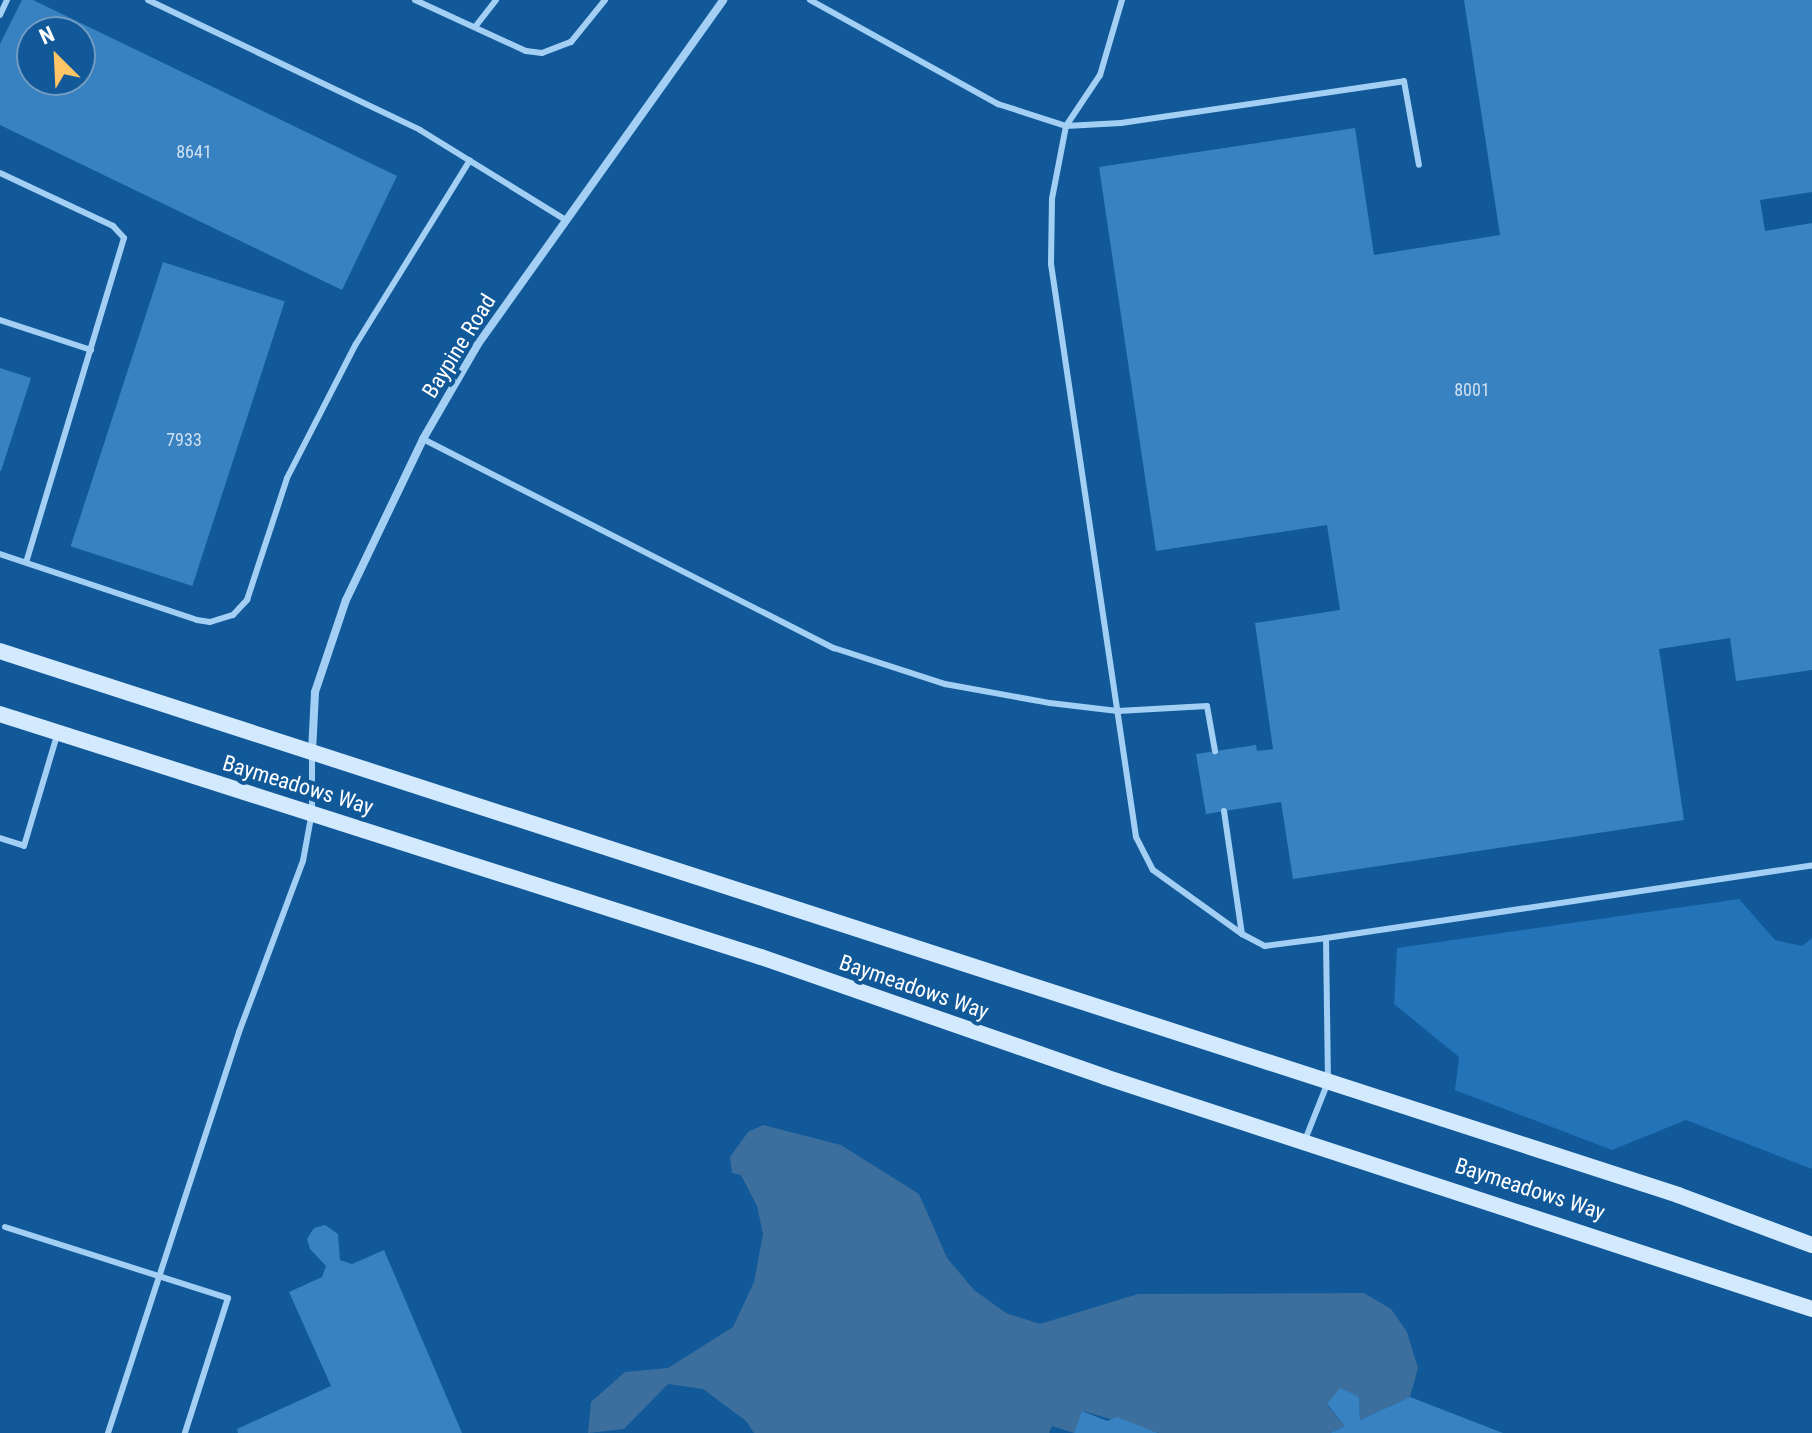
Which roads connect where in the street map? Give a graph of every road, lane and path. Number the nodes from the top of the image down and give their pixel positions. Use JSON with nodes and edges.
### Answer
{"nodes":[{"id":1,"x":7,"y":0,"type":"edge"},
{"id":2,"x":148,"y":0,"type":"edge"},
{"id":3,"x":415,"y":0,"type":"edge"},
{"id":4,"x":496,"y":0,"type":"edge"},
{"id":5,"x":605,"y":0,"type":"edge"},
{"id":6,"x":723,"y":0,"type":"edge"},
{"id":7,"x":810,"y":0,"type":"edge"},
{"id":8,"x":1122,"y":0,"type":"edge"},
{"id":9,"x":0,"y":15,"type":"edge"},
{"id":10,"x":475,"y":27,"type":"junction"},
{"id":11,"x":1066,"y":126,"type":"junction"},
{"id":12,"x":470,"y":160,"type":"junction"},
{"id":13,"x":1419,"y":165,"type":"dead end"},
{"id":14,"x":0,"y":173,"type":"edge"},
{"id":15,"x":566,"y":220,"type":"junction"},
{"id":16,"x":0,"y":320,"type":"edge"},
{"id":17,"x":91,"y":350,"type":"junction"},
{"id":18,"x":423,"y":439,"type":"junction"},
{"id":19,"x":0,"y":554,"type":"edge"},
{"id":20,"x":26,"y":562,"type":"junction"},
{"id":21,"x":0,"y":651,"type":"edge"},
{"id":22,"x":1118,"y":711,"type":"junction"},
{"id":23,"x":0,"y":714,"type":"edge"},
{"id":24,"x":57,"y":734,"type":"junction"},
{"id":25,"x":1215,"y":751,"type":"dead end"},
{"id":26,"x":312,"y":753,"type":"junction"},
{"id":27,"x":1224,"y":811,"type":"dead end"},
{"id":28,"x":312,"y":812,"type":"junction"},
{"id":29,"x":0,"y":838,"type":"edge"},
{"id":30,"x":1812,"y":865,"type":"edge"},
{"id":31,"x":1242,"y":934,"type":"junction"},
{"id":32,"x":1326,"y":938,"type":"junction"},
{"id":33,"x":1328,"y":1082,"type":"junction"},
{"id":34,"x":1305,"y":1140,"type":"junction"},
{"id":35,"x":5,"y":1227,"type":"dead end"},
{"id":36,"x":1812,"y":1245,"type":"edge"},
{"id":37,"x":158,"y":1276,"type":"junction"},
{"id":38,"x":1812,"y":1309,"type":"edge"},
{"id":39,"x":108,"y":1433,"type":"edge"},
{"id":40,"x":185,"y":1433,"type":"edge"}],
"edges":[{"from":1,"to":9,"type":"lane"},
{"from":2,"to":12,"type":"lane"},
{"from":3,"to":10,"type":"lane"},
{"from":4,"to":10,"type":"lane"},
{"from":5,"to":10,"type":"lane"},
{"from":6,"to":15,"type":"street","name":"Baypine Road"},
{"from":7,"to":11,"type":"lane"},
{"from":8,"to":11,"type":"lane"},
{"from":11,"to":13,"type":"lane"},
{"from":11,"to":22,"type":"lane"},
{"from":12,"to":15,"type":"lane"},
{"from":12,"to":20,"type":"lane"},
{"from":14,"to":17,"type":"lane"},
{"from":15,"to":18,"type":"street","name":"Baypine Road"},
{"from":16,"to":17,"type":"lane"},
{"from":17,"to":20,"type":"lane"},
{"from":18,"to":22,"type":"lane"},
{"from":18,"to":26,"type":"street","name":"Baypine Road"},
{"from":19,"to":20,"type":"lane"},
{"from":21,"to":26,"type":"street","name":"Baymeadows Way"},
{"from":22,"to":25,"type":"lane"},
{"from":22,"to":31,"type":"lane"},
{"from":23,"to":24,"type":"street","name":"Baymeadows Way"},
{"from":24,"to":28,"type":"street","name":"Baymeadows Way"},
{"from":24,"to":29,"type":"lane"},
{"from":26,"to":28,"type":"lane"},
{"from":26,"to":33,"type":"street","name":"Baymeadows Way"},
{"from":27,"to":31,"type":"lane"},
{"from":28,"to":34,"type":"street","name":"Baymeadows Way"},
{"from":28,"to":37,"type":"lane"},
{"from":30,"to":32,"type":"lane"},
{"from":31,"to":32,"type":"lane"},
{"from":32,"to":33,"type":"lane"},
{"from":33,"to":34,"type":"lane"},
{"from":33,"to":36,"type":"street","name":"Baymeadows Way"},
{"from":34,"to":38,"type":"street","name":"Baymeadows Way"},
{"from":35,"to":37,"type":"lane"},
{"from":37,"to":39,"type":"lane"},
{"from":37,"to":40,"type":"lane"}]}
